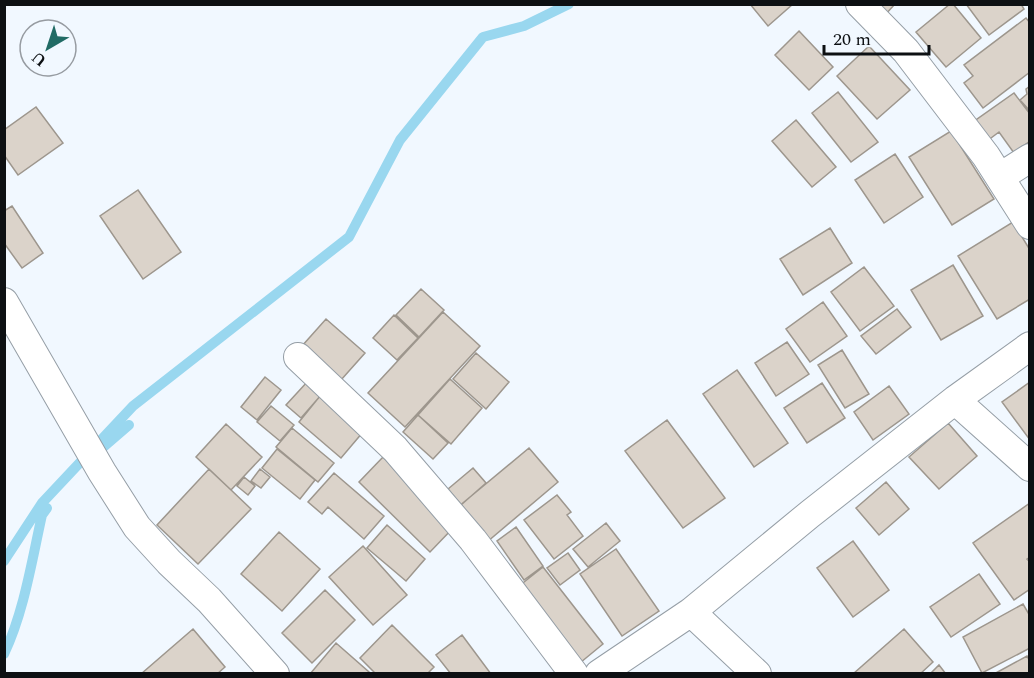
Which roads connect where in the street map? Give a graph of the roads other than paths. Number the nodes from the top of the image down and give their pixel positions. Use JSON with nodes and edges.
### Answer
{"nodes":[{"id":1,"x":860,"y":4,"type":"edge"},
{"id":2,"x":1029,"y":158,"type":"edge"},
{"id":3,"x":1000,"y":177,"type":"junction"},
{"id":4,"x":1029,"y":225,"type":"edge"},
{"id":5,"x":4,"y":302,"type":"edge"},
{"id":6,"x":1029,"y":346,"type":"edge"},
{"id":7,"x":298,"y":357,"type":"dead end"},
{"id":8,"x":955,"y":400,"type":"junction"},
{"id":9,"x":1029,"y":467,"type":"edge"},
{"id":10,"x":691,"y":612,"type":"junction"},
{"id":11,"x":274,"y":674,"type":"edge"},
{"id":12,"x":574,"y":674,"type":"edge"},
{"id":13,"x":599,"y":674,"type":"edge"},
{"id":14,"x":757,"y":674,"type":"edge"}],
"edges":[{"from":1,"to":3,"type":"street"},
{"from":2,"to":3,"type":"street"},
{"from":3,"to":4,"type":"street"},
{"from":5,"to":11,"type":"street"},
{"from":6,"to":8,"type":"street"},
{"from":7,"to":12,"type":"street"},
{"from":8,"to":9,"type":"street"},
{"from":8,"to":10,"type":"street"},
{"from":10,"to":13,"type":"street"},
{"from":10,"to":14,"type":"street"}]}
